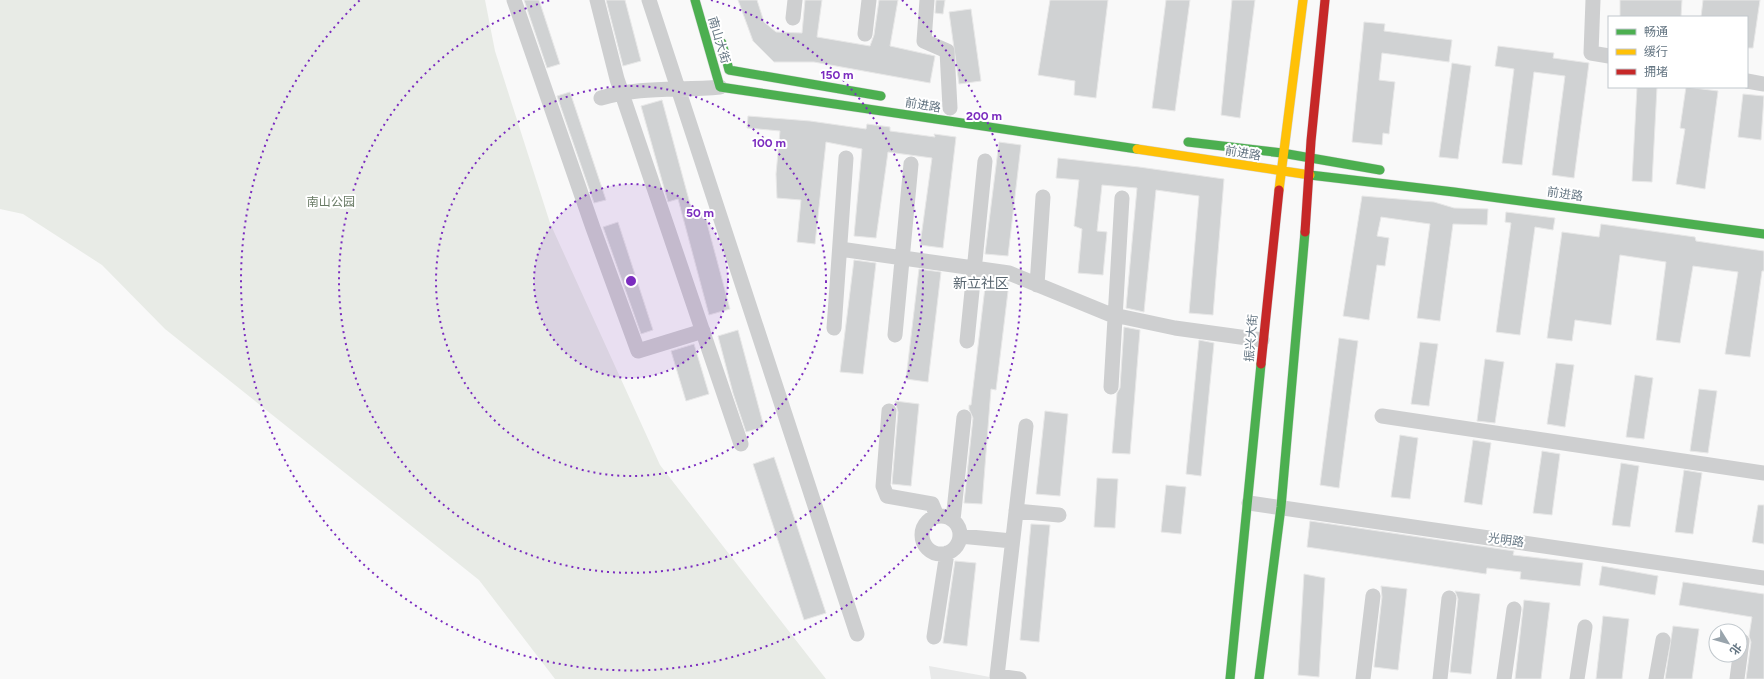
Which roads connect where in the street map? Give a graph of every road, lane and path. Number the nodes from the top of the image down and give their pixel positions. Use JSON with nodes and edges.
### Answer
{"nodes":[{"id":1,"x":514,"y":0,"type":"edge"},
{"id":2,"x":597,"y":0,"type":"edge"},
{"id":3,"x":649,"y":0,"type":"edge"},
{"id":4,"x":695,"y":0,"type":"edge"},
{"id":5,"x":795,"y":0,"type":"edge"},
{"id":6,"x":869,"y":0,"type":"edge"},
{"id":7,"x":927,"y":0,"type":"edge"},
{"id":8,"x":1303,"y":0,"type":"edge"},
{"id":9,"x":1325,"y":0,"type":"edge"},
{"id":10,"x":1593,"y":0,"type":"edge"},
{"id":11,"x":794,"y":18,"type":"dead end"},
{"id":12,"x":865,"y":34,"type":"dead end"},
{"id":13,"x":719,"y":35,"type":"dead end"},
{"id":14,"x":1608,"y":56,"type":"edge"},
{"id":15,"x":1748,"y":81,"type":"edge"},
{"id":16,"x":1764,"y":84,"type":"edge"},
{"id":17,"x":720,"y":87,"type":"junction"},
{"id":18,"x":678,"y":88,"type":"junction"},
{"id":19,"x":621,"y":92,"type":"junction"},
{"id":20,"x":887,"y":97,"type":"dead end"},
{"id":21,"x":601,"y":98,"type":"dead end"},
{"id":22,"x":950,"y":108,"type":"dead end"},
{"id":23,"x":1178,"y":141,"type":"dead end"},
{"id":24,"x":1282,"y":153,"type":"junction"},
{"id":25,"x":846,"y":158,"type":"dead end"},
{"id":26,"x":1310,"y":159,"type":"junction"},
{"id":27,"x":985,"y":161,"type":"dead end"},
{"id":28,"x":911,"y":164,"type":"dead end"},
{"id":29,"x":1282,"y":171,"type":"junction"},
{"id":30,"x":1393,"y":172,"type":"dead end"},
{"id":31,"x":1310,"y":175,"type":"junction"},
{"id":32,"x":1043,"y":197,"type":"dead end"},
{"id":33,"x":1122,"y":198,"type":"dead end"},
{"id":34,"x":1764,"y":234,"type":"edge"},
{"id":35,"x":840,"y":249,"type":"junction"},
{"id":36,"x":902,"y":258,"type":"junction"},
{"id":37,"x":974,"y":268,"type":"junction"},
{"id":38,"x":1037,"y":285,"type":"junction"},
{"id":39,"x":1115,"y":315,"type":"junction"},
{"id":40,"x":834,"y":328,"type":"dead end"},
{"id":41,"x":702,"y":331,"type":"junction"},
{"id":42,"x":895,"y":335,"type":"dead end"},
{"id":43,"x":1262,"y":340,"type":"junction"},
{"id":44,"x":967,"y":341,"type":"dead end"},
{"id":45,"x":1111,"y":388,"type":"dead end"},
{"id":46,"x":889,"y":411,"type":"dead end"},
{"id":47,"x":1382,"y":416,"type":"dead end"},
{"id":48,"x":964,"y":417,"type":"dead end"},
{"id":49,"x":1026,"y":426,"type":"dead end"},
{"id":50,"x":741,"y":444,"type":"dead end"},
{"id":51,"x":1764,"y":472,"type":"edge"},
{"id":52,"x":1249,"y":502,"type":"junction"},
{"id":53,"x":1281,"y":507,"type":"junction"},
{"id":54,"x":1016,"y":511,"type":"junction"},
{"id":55,"x":1059,"y":514,"type":"dead end"},
{"id":56,"x":937,"y":516,"type":"junction"},
{"id":57,"x":953,"y":520,"type":"junction"},
{"id":58,"x":960,"y":536,"type":"junction"},
{"id":59,"x":1012,"y":541,"type":"junction"},
{"id":60,"x":947,"y":554,"type":"junction"},
{"id":61,"x":1764,"y":578,"type":"edge"},
{"id":62,"x":1373,"y":596,"type":"dead end"},
{"id":63,"x":1449,"y":598,"type":"dead end"},
{"id":64,"x":1514,"y":609,"type":"dead end"},
{"id":65,"x":1585,"y":627,"type":"dead end"},
{"id":66,"x":857,"y":634,"type":"dead end"},
{"id":67,"x":934,"y":637,"type":"dead end"},
{"id":68,"x":1663,"y":640,"type":"dead end"},
{"id":69,"x":1739,"y":663,"type":"edge"},
{"id":70,"x":1019,"y":679,"type":"edge"},
{"id":71,"x":1230,"y":679,"type":"edge"},
{"id":72,"x":1259,"y":679,"type":"edge"},
{"id":73,"x":1363,"y":679,"type":"edge"},
{"id":74,"x":1440,"y":679,"type":"edge"},
{"id":75,"x":1504,"y":679,"type":"edge"},
{"id":76,"x":1577,"y":679,"type":"edge"},
{"id":77,"x":1656,"y":679,"type":"edge"},
{"id":78,"x":1737,"y":679,"type":"edge"}],
"edges":[{"from":1,"to":41,"type":"street"},
{"from":2,"to":19,"type":"street"},
{"from":3,"to":18,"type":"street"},
{"from":4,"to":17,"type":"street","name":"南山大街"},
{"from":5,"to":11,"type":"street"},
{"from":6,"to":12,"type":"street"},
{"from":7,"to":22,"type":"street"},
{"from":8,"to":24,"type":"street","name":"振兴大街"},
{"from":9,"to":26,"type":"street"},
{"from":10,"to":14,"type":"street"},
{"from":13,"to":20,"type":"street","name":"南山大街"},
{"from":15,"to":16,"type":"street"},
{"from":17,"to":18,"type":"street"},
{"from":17,"to":29,"type":"street","name":"前进路"},
{"from":18,"to":19,"type":"street"},
{"from":18,"to":66,"type":"street"},
{"from":19,"to":21,"type":"street"},
{"from":19,"to":41,"type":"street"},
{"from":23,"to":24,"type":"street","name":"前进路"},
{"from":24,"to":26,"type":"street","name":"前进路"},
{"from":24,"to":29,"type":"street","name":"振兴大街"},
{"from":25,"to":35,"type":"street"},
{"from":26,"to":30,"type":"street","name":"前进路"},
{"from":26,"to":31,"type":"street"},
{"from":27,"to":37,"type":"street"},
{"from":28,"to":36,"type":"street"},
{"from":29,"to":31,"type":"street","name":"前进路"},
{"from":29,"to":43,"type":"street","name":"振兴大街"},
{"from":31,"to":34,"type":"street","name":"前进路"},
{"from":31,"to":53,"type":"street"},
{"from":32,"to":38,"type":"street"},
{"from":33,"to":39,"type":"street"},
{"from":35,"to":36,"type":"street"},
{"from":35,"to":40,"type":"street"},
{"from":36,"to":37,"type":"street"},
{"from":36,"to":42,"type":"street"},
{"from":37,"to":38,"type":"street"},
{"from":37,"to":44,"type":"street"},
{"from":38,"to":39,"type":"street"},
{"from":39,"to":43,"type":"street"},
{"from":39,"to":45,"type":"street"},
{"from":41,"to":50,"type":"street"},
{"from":43,"to":52,"type":"street","name":"振兴大街"},
{"from":46,"to":56,"type":"street"},
{"from":47,"to":51,"type":"street"},
{"from":48,"to":57,"type":"street"},
{"from":49,"to":54,"type":"street"},
{"from":52,"to":53,"type":"street","name":"光明路"},
{"from":52,"to":71,"type":"street","name":"振兴大街"},
{"from":53,"to":61,"type":"street","name":"光明路"},
{"from":53,"to":72,"type":"street"},
{"from":54,"to":55,"type":"street"},
{"from":54,"to":59,"type":"street"},
{"from":56,"to":57,"type":"street"},
{"from":56,"to":60,"type":"street"},
{"from":57,"to":58,"type":"street"},
{"from":58,"to":59,"type":"street"},
{"from":58,"to":60,"type":"street"},
{"from":59,"to":70,"type":"street"},
{"from":60,"to":67,"type":"street"},
{"from":62,"to":73,"type":"street"},
{"from":63,"to":74,"type":"street"},
{"from":64,"to":75,"type":"street"},
{"from":65,"to":76,"type":"street"},
{"from":68,"to":77,"type":"street"},
{"from":69,"to":78,"type":"street"}]}
